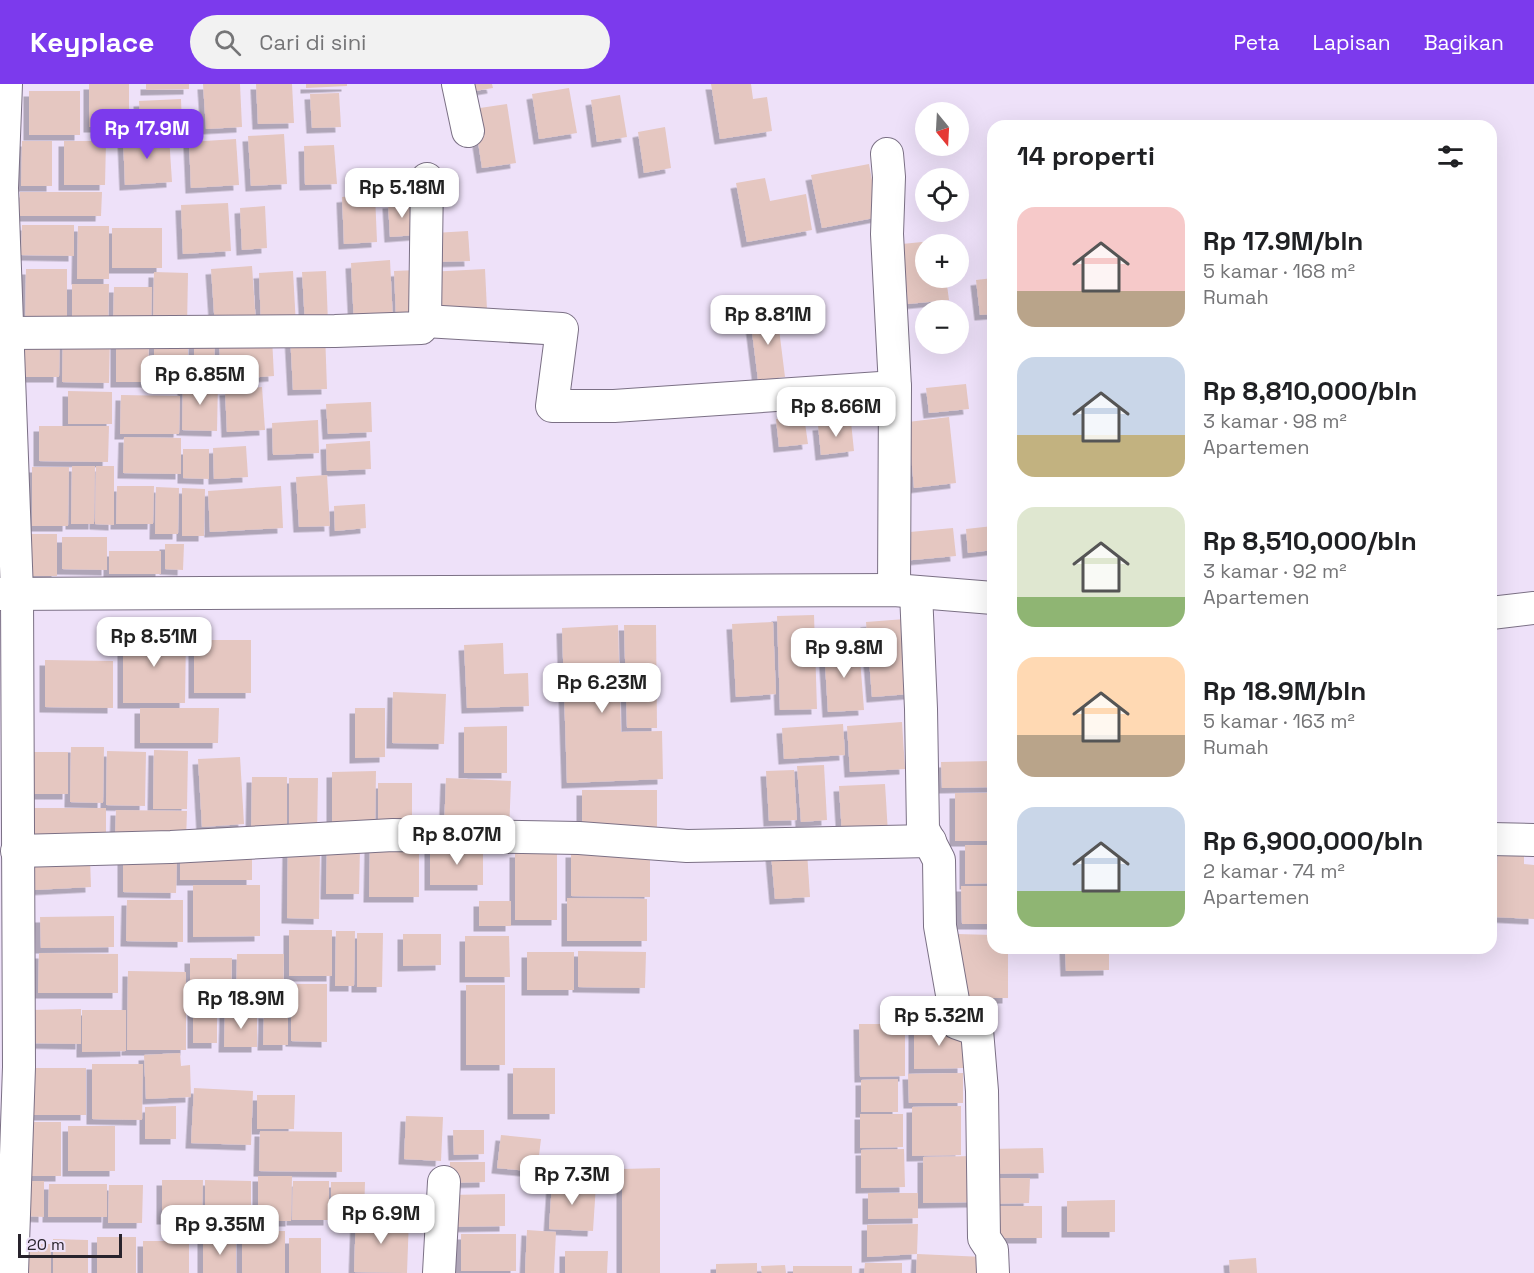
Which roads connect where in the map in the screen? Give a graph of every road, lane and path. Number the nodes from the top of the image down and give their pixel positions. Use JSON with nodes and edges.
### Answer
{"nodes":[{"id":1,"x":6,"y":84,"type":"edge"},
{"id":2,"x":458,"y":84,"type":"edge"},
{"id":3,"x":468,"y":131,"type":"dead end"},
{"id":4,"x":887,"y":154,"type":"dead end"},
{"id":5,"x":427,"y":179,"type":"dead end"},
{"id":6,"x":1,"y":188,"type":"edge"},
{"id":7,"x":425,"y":321,"type":"junction"},
{"id":8,"x":7,"y":333,"type":"junction"},
{"id":9,"x":895,"y":387,"type":"junction"},
{"id":10,"x":905,"y":591,"type":"junction"},
{"id":11,"x":9,"y":594,"type":"edge"},
{"id":12,"x":987,"y":598,"type":"edge"},
{"id":13,"x":1534,"y":608,"type":"edge"},
{"id":14,"x":1497,"y":612,"type":"edge"},
{"id":15,"x":9,"y":748,"type":"edge"},
{"id":16,"x":1497,"y":839,"type":"edge"},
{"id":17,"x":1534,"y":840,"type":"edge"},
{"id":18,"x":930,"y":841,"type":"junction"},
{"id":19,"x":17,"y":851,"type":"junction"},
{"id":20,"x":9,"y":1067,"type":"edge"},
{"id":21,"x":444,"y":1182,"type":"dead end"},
{"id":22,"x":8,"y":1220,"type":"edge"},
{"id":23,"x":12,"y":1273,"type":"edge"},
{"id":24,"x":439,"y":1273,"type":"edge"},
{"id":25,"x":993,"y":1273,"type":"edge"}],
"edges":[{"from":1,"to":6,"type":"street"},
{"from":2,"to":3,"type":"street"},
{"from":4,"to":9,"type":"street"},
{"from":5,"to":7,"type":"street"},
{"from":6,"to":8,"type":"street"},
{"from":7,"to":8,"type":"street"},
{"from":7,"to":9,"type":"street"},
{"from":8,"to":11,"type":"street"},
{"from":9,"to":10,"type":"street"},
{"from":10,"to":11,"type":"street"},
{"from":10,"to":12,"type":"street"},
{"from":10,"to":18,"type":"street"},
{"from":11,"to":15,"type":"street"},
{"from":13,"to":14,"type":"street"},
{"from":15,"to":19,"type":"street"},
{"from":16,"to":17,"type":"street"},
{"from":18,"to":19,"type":"street"},
{"from":18,"to":25,"type":"street"},
{"from":19,"to":20,"type":"street"},
{"from":20,"to":22,"type":"street"},
{"from":21,"to":24,"type":"street"},
{"from":22,"to":23,"type":"street"}]}
